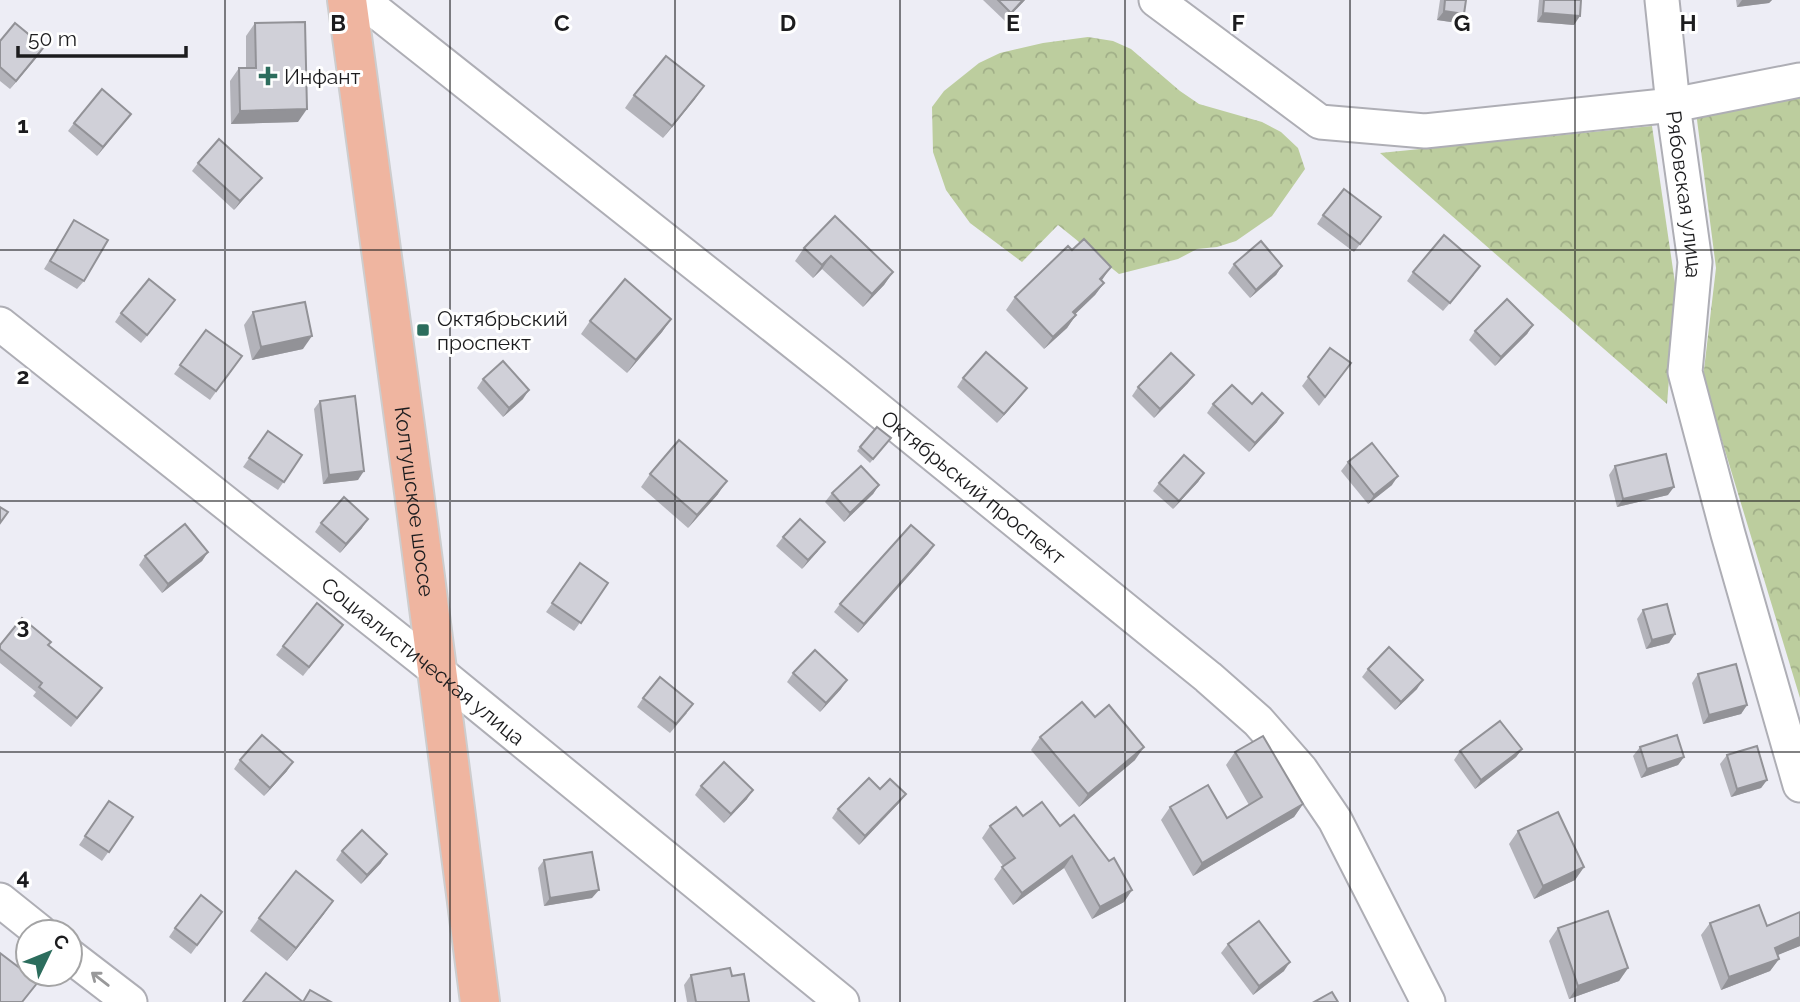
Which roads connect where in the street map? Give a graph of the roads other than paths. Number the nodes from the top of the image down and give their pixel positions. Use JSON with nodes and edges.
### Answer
{"nodes":[{"id":1,"x":347,"y":0,"type":"edge"},
{"id":2,"x":362,"y":0,"type":"edge"},
{"id":3,"x":1156,"y":0,"type":"edge"},
{"id":4,"x":1662,"y":0,"type":"edge"},
{"id":5,"x":1800,"y":80,"type":"edge"},
{"id":6,"x":1673,"y":105,"type":"junction"},
{"id":7,"x":0,"y":324,"type":"edge"},
{"id":8,"x":436,"y":670,"type":"junction"},
{"id":9,"x":1800,"y":785,"type":"edge"},
{"id":10,"x":0,"y":900,"type":"edge"},
{"id":11,"x":22,"y":918,"type":"edge"},
{"id":12,"x":84,"y":967,"type":"edge"},
{"id":13,"x":130,"y":1002,"type":"edge"},
{"id":14,"x":480,"y":1002,"type":"edge"},
{"id":15,"x":842,"y":1002,"type":"edge"},
{"id":16,"x":1428,"y":1002,"type":"edge"}],
"edges":[{"from":1,"to":8,"type":"main road","name":"Колтушское шоссе"},
{"from":2,"to":16,"type":"street","name":"Октябрьский проспект"},
{"from":3,"to":6,"type":"street","name":"Рябовская улица"},
{"from":4,"to":6,"type":"street"},
{"from":5,"to":6,"type":"street"},
{"from":6,"to":9,"type":"street","name":"Рябовская улица"},
{"from":7,"to":8,"type":"street","name":"Социалистическая улица"},
{"from":8,"to":14,"type":"main road","name":"Колтушское шоссе"},
{"from":8,"to":15,"type":"street","name":"Социалистическая улица"},
{"from":10,"to":11,"type":"street"},
{"from":13,"to":12,"type":"street","one_way":true}]}
